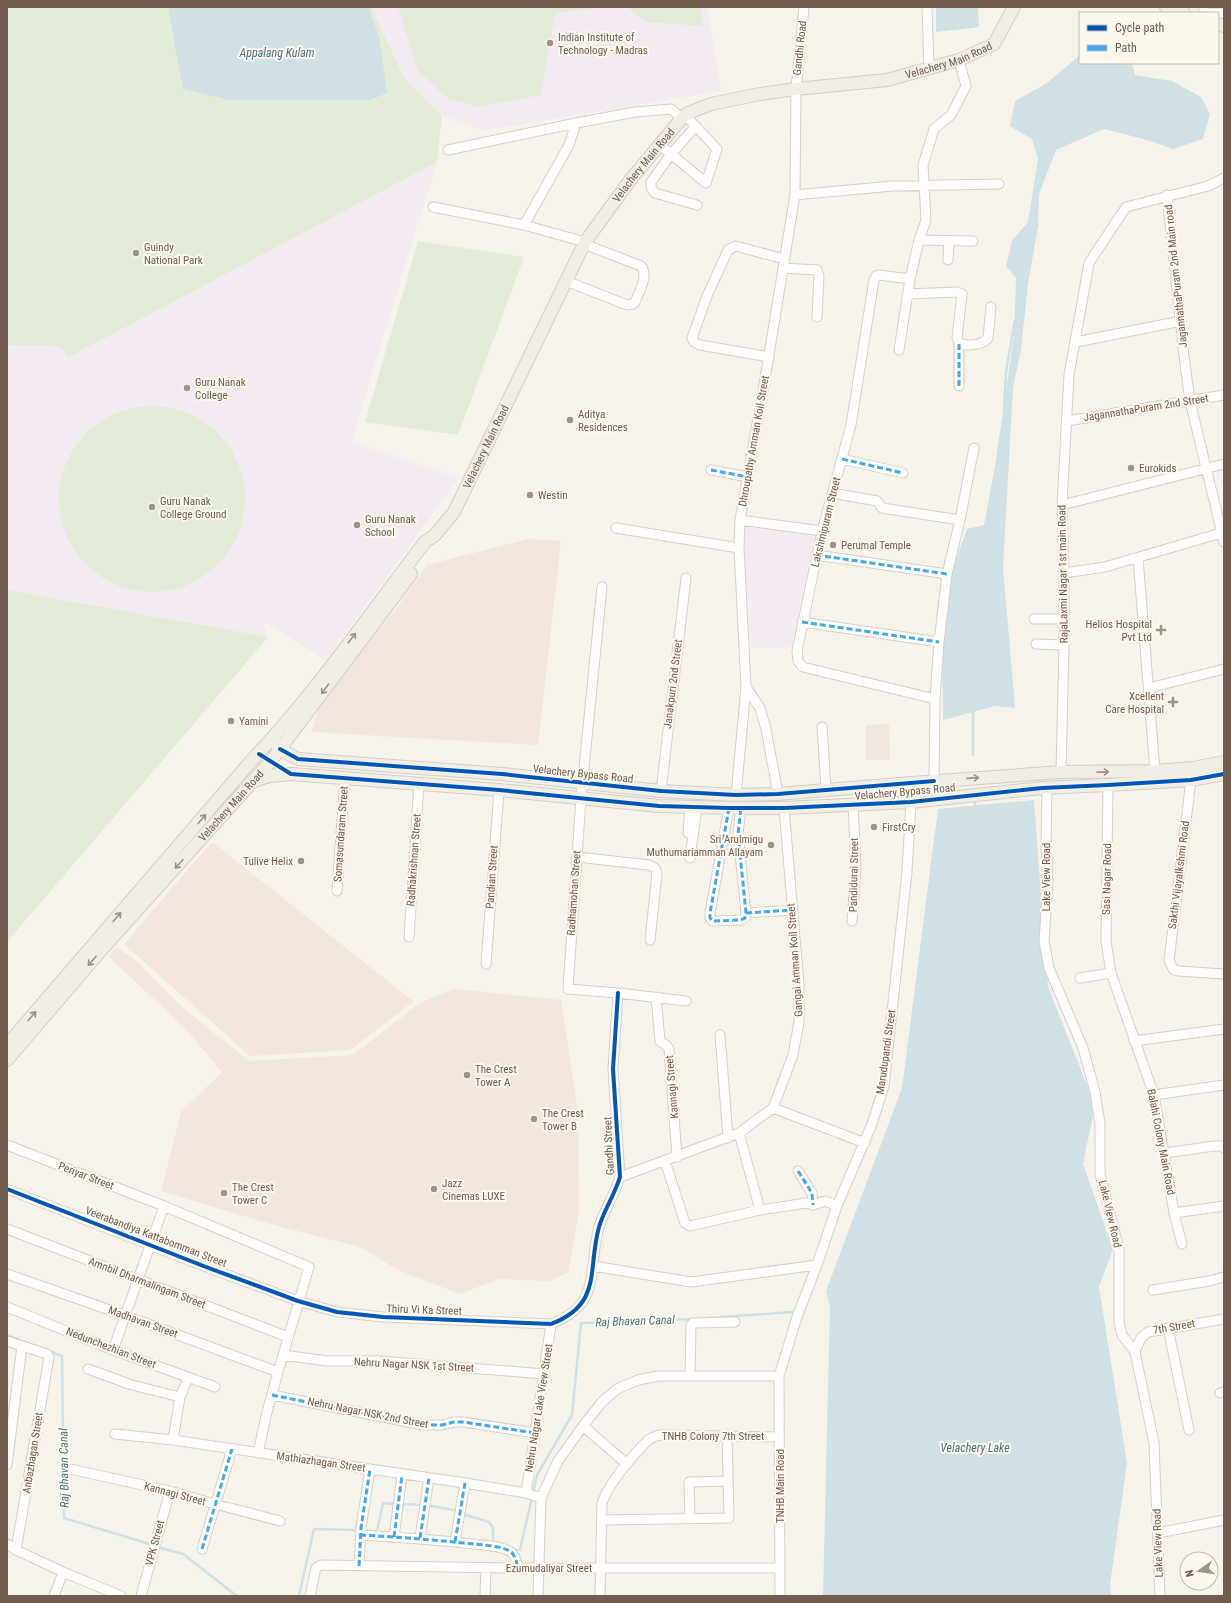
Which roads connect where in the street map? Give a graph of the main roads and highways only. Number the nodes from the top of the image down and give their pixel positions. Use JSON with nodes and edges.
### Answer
{"nodes":[{"id":1,"x":1014,"y":7,"type":"edge"},
{"id":2,"x":1166,"y":7,"type":"edge"},
{"id":3,"x":1181,"y":12,"type":"edge"},
{"id":4,"x":434,"y":536,"type":"junction"},
{"id":5,"x":272,"y":740,"type":"junction"},
{"id":6,"x":280,"y":749,"type":"junction"},
{"id":7,"x":259,"y":754,"type":"junction"},
{"id":8,"x":271,"y":761,"type":"junction"},
{"id":9,"x":1224,"y":762,"type":"edge"},
{"id":10,"x":291,"y":774,"type":"junction"},
{"id":11,"x":1224,"y":774,"type":"edge"},
{"id":12,"x":251,"y":782,"type":"junction"},
{"id":13,"x":7,"y":1045,"type":"edge"},
{"id":14,"x":7,"y":1060,"type":"edge"}],
"edges":[{"from":1,"to":4,"type":"main road","name":"Velachery Main Road"},
{"from":2,"to":3,"type":"main road"},
{"from":5,"to":4,"type":"main road","name":"Velachery Main Road","one_way":true},
{"from":4,"to":6,"type":"main road","name":"Velachery Main Road","one_way":true},
{"from":5,"to":6,"type":"main road","name":"Velachery Bypass Road"},
{"from":5,"to":7,"type":"main road","name":"Velachery Main Road"},
{"from":6,"to":8,"type":"main road","name":"Velachery Main Road"},
{"from":6,"to":9,"type":"main road","name":"Velachery Bypass Road","one_way":true},
{"from":7,"to":8,"type":"main road","name":"Velachery Bypass Road"},
{"from":13,"to":7,"type":"main road","name":"Velachery Main Road","one_way":true},
{"from":8,"to":10,"type":"main road","name":"Velachery Bypass Road"},
{"from":8,"to":12,"type":"main road","name":"Velachery Main Road"},
{"from":10,"to":11,"type":"main road","name":"Velachery Bypass Road"},
{"from":10,"to":12,"type":"main road"},
{"from":12,"to":14,"type":"main road","name":"Velachery Main Road","one_way":true}]}
